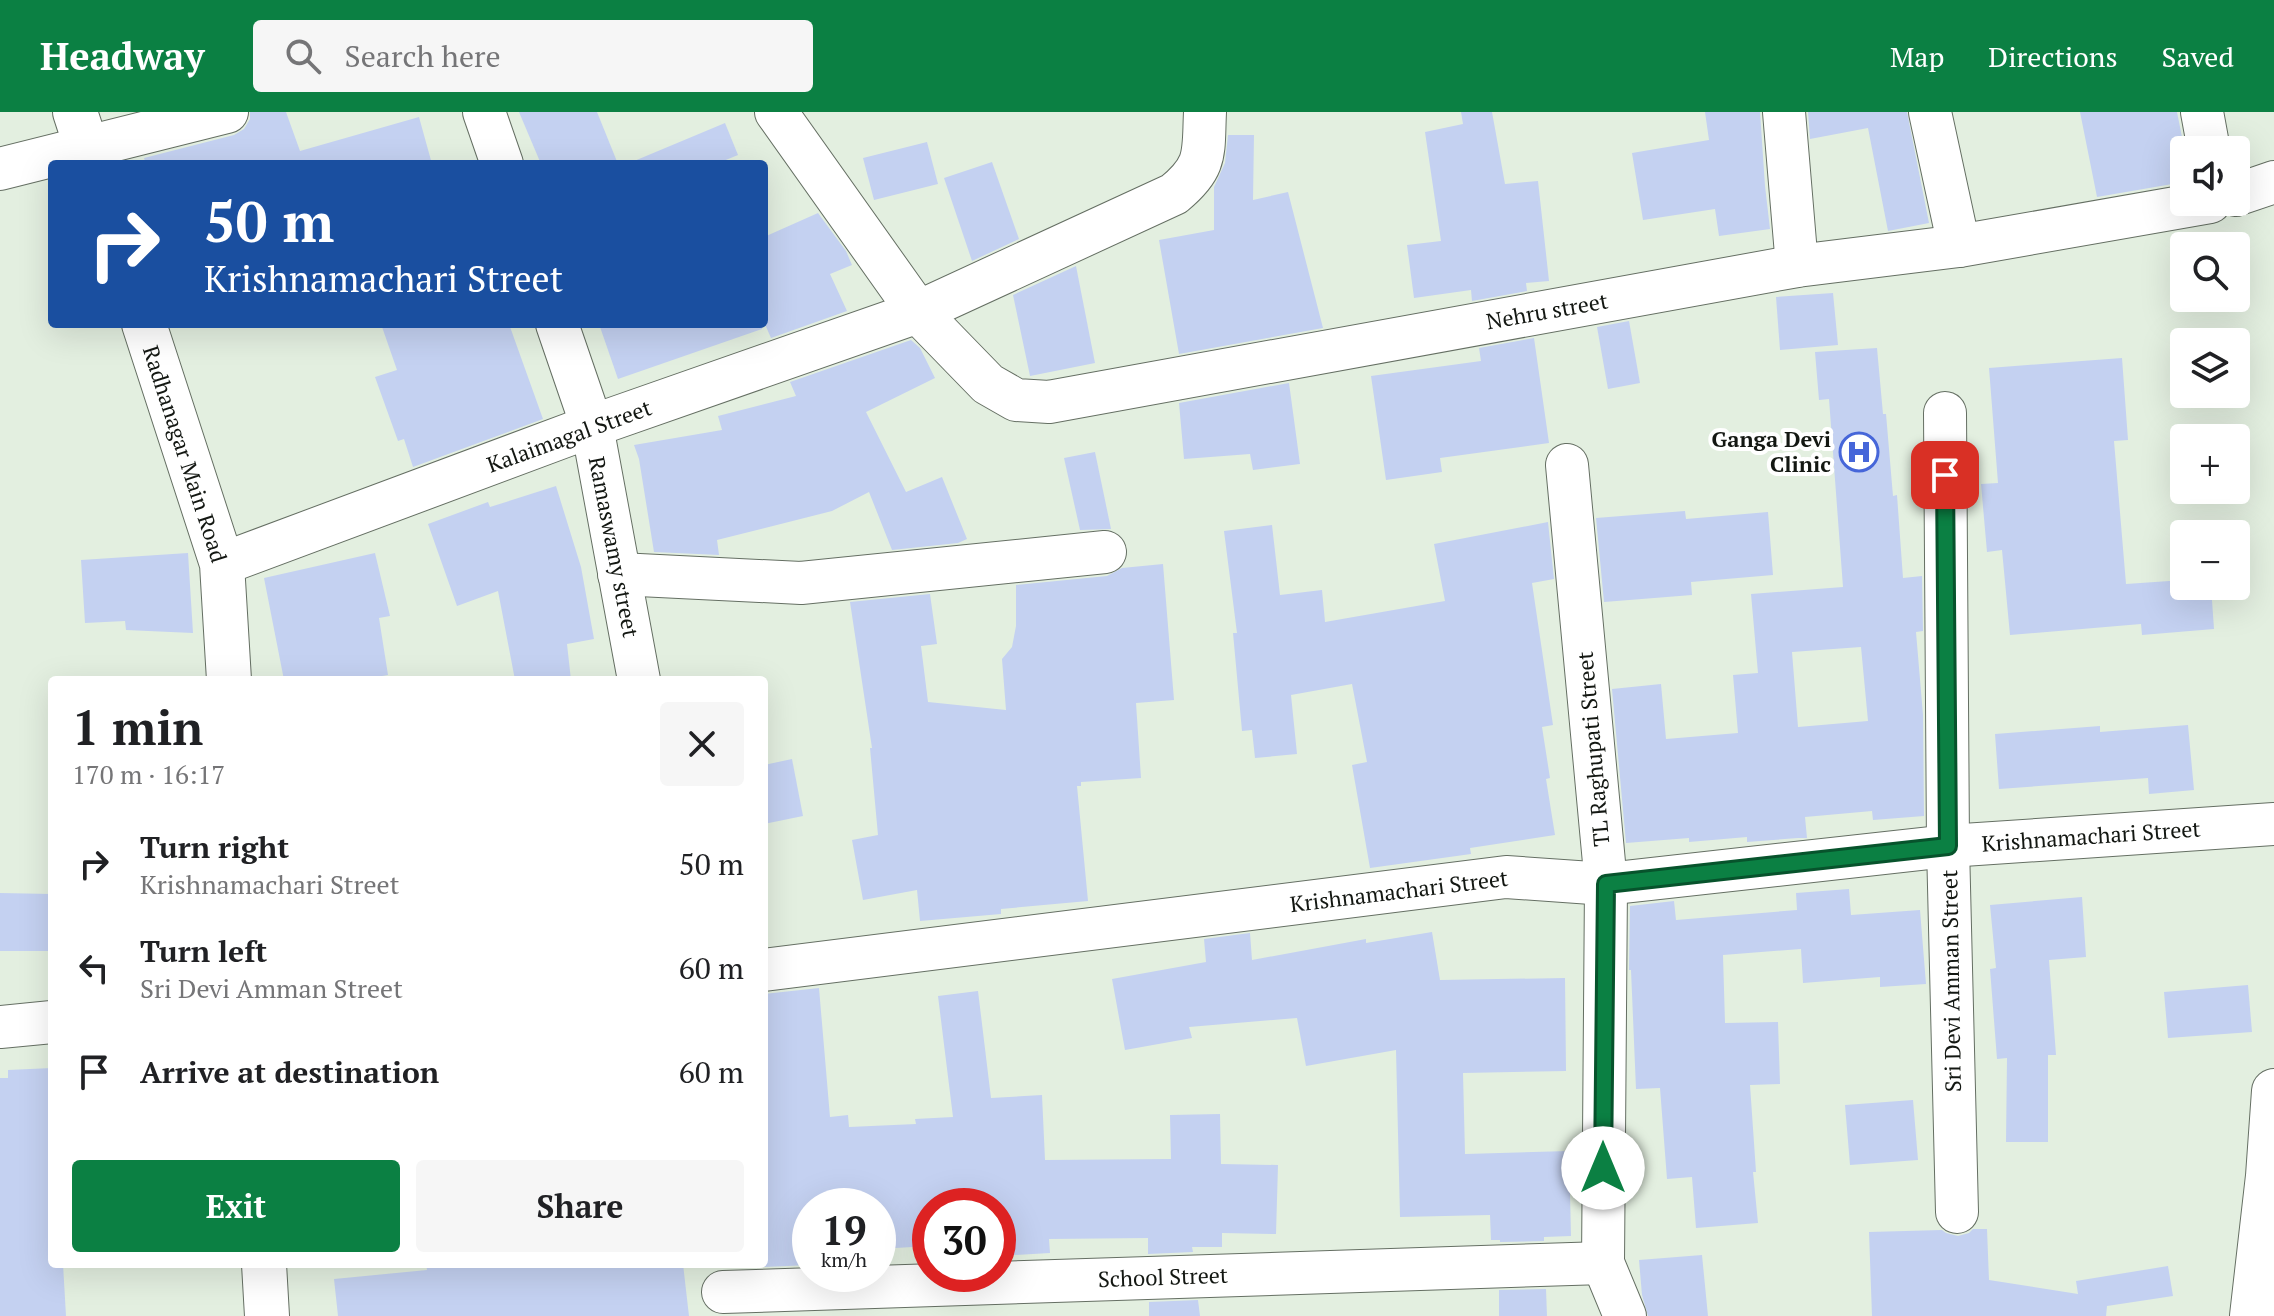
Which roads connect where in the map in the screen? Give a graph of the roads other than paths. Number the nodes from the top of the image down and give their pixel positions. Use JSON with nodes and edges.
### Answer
{"nodes":[{"id":1,"x":227,"y":112,"type":"edge"},
{"id":2,"x":484,"y":112,"type":"edge"},
{"id":3,"x":776,"y":112,"type":"edge"},
{"id":4,"x":1205,"y":112,"type":"edge"},
{"id":5,"x":1784,"y":112,"type":"edge"},
{"id":6,"x":1930,"y":112,"type":"edge"},
{"id":7,"x":2202,"y":112,"type":"edge"},
{"id":8,"x":2206,"y":136,"type":"edge"},
{"id":9,"x":85,"y":141,"type":"edge"},
{"id":10,"x":501,"y":160,"type":"edge"},
{"id":11,"x":0,"y":169,"type":"edge"},
{"id":12,"x":2274,"y":182,"type":"edge"},
{"id":13,"x":2250,"y":190,"type":"edge"},
{"id":14,"x":2170,"y":209,"type":"edge"},
{"id":15,"x":1959,"y":246,"type":"junction"},
{"id":16,"x":1797,"y":266,"type":"junction"},
{"id":17,"x":918,"y":312,"type":"junction"},
{"id":18,"x":145,"y":328,"type":"edge"},
{"id":19,"x":558,"y":328,"type":"edge"},
{"id":20,"x":1945,"y":413,"type":"dead end"},
{"id":21,"x":592,"y":426,"type":"junction"},
{"id":22,"x":1567,"y":465,"type":"dead end"},
{"id":23,"x":1105,"y":552,"type":"dead end"},
{"id":24,"x":222,"y":564,"type":"junction"},
{"id":25,"x":619,"y":574,"type":"junction"},
{"id":26,"x":229,"y":676,"type":"edge"},
{"id":27,"x":638,"y":676,"type":"edge"},
{"id":28,"x":2274,"y":824,"type":"edge"},
{"id":29,"x":1948,"y":846,"type":"junction"},
{"id":30,"x":1606,"y":884,"type":"junction"},
{"id":31,"x":768,"y":969,"type":"edge"},
{"id":32,"x":48,"y":1022,"type":"edge"},
{"id":33,"x":0,"y":1027,"type":"edge"},
{"id":34,"x":2274,"y":1091,"type":"edge"},
{"id":35,"x":1957,"y":1212,"type":"dead end"},
{"id":36,"x":1603,"y":1263,"type":"junction"},
{"id":37,"x":264,"y":1268,"type":"edge"},
{"id":38,"x":723,"y":1291,"type":"edge"},
{"id":39,"x":267,"y":1316,"type":"edge"},
{"id":40,"x":1625,"y":1316,"type":"edge"},
{"id":41,"x":2252,"y":1316,"type":"edge"}],
"edges":[{"from":1,"to":9,"type":"street"},
{"from":2,"to":10,"type":"street"},
{"from":3,"to":17,"type":"street","name":"Nehru street"},
{"from":4,"to":17,"type":"street","name":"Kalaimagal Street"},
{"from":5,"to":16,"type":"street"},
{"from":6,"to":15,"type":"street"},
{"from":7,"to":8,"type":"street"},
{"from":9,"to":11,"type":"street"},
{"from":12,"to":13,"type":"street"},
{"from":14,"to":15,"type":"street","name":"Nehru street"},
{"from":15,"to":16,"type":"street","name":"Nehru street"},
{"from":16,"to":17,"type":"street","name":"Nehru street"},
{"from":17,"to":21,"type":"street","name":"Kalaimagal Street"},
{"from":18,"to":24,"type":"street","name":"Radhanagar Main Road"},
{"from":19,"to":21,"type":"street","name":"Ramaswamy street"},
{"from":20,"to":29,"type":"street","name":"Sri Devi Amman Street"},
{"from":21,"to":24,"type":"street","name":"Kalaimagal Street"},
{"from":21,"to":25,"type":"street","name":"Ramaswamy street"},
{"from":22,"to":30,"type":"street","name":"TL Raghupati Street"},
{"from":23,"to":25,"type":"street"},
{"from":24,"to":26,"type":"street","name":"Radhanagar Main Road"},
{"from":25,"to":27,"type":"street","name":"Ramaswamy street"},
{"from":28,"to":29,"type":"street","name":"Krishnamachari Street"},
{"from":29,"to":30,"type":"street","name":"Krishnamachari Street"},
{"from":29,"to":35,"type":"street","name":"Sri Devi Amman Street"},
{"from":30,"to":31,"type":"street","name":"Krishnamachari Street"},
{"from":30,"to":36,"type":"street","name":"TL Raghupati Street"},
{"from":32,"to":33,"type":"street"},
{"from":34,"to":41,"type":"street"},
{"from":36,"to":38,"type":"street","name":"School Street"},
{"from":36,"to":40,"type":"street","name":"TL Raghupati Street"},
{"from":37,"to":39,"type":"street"}]}
